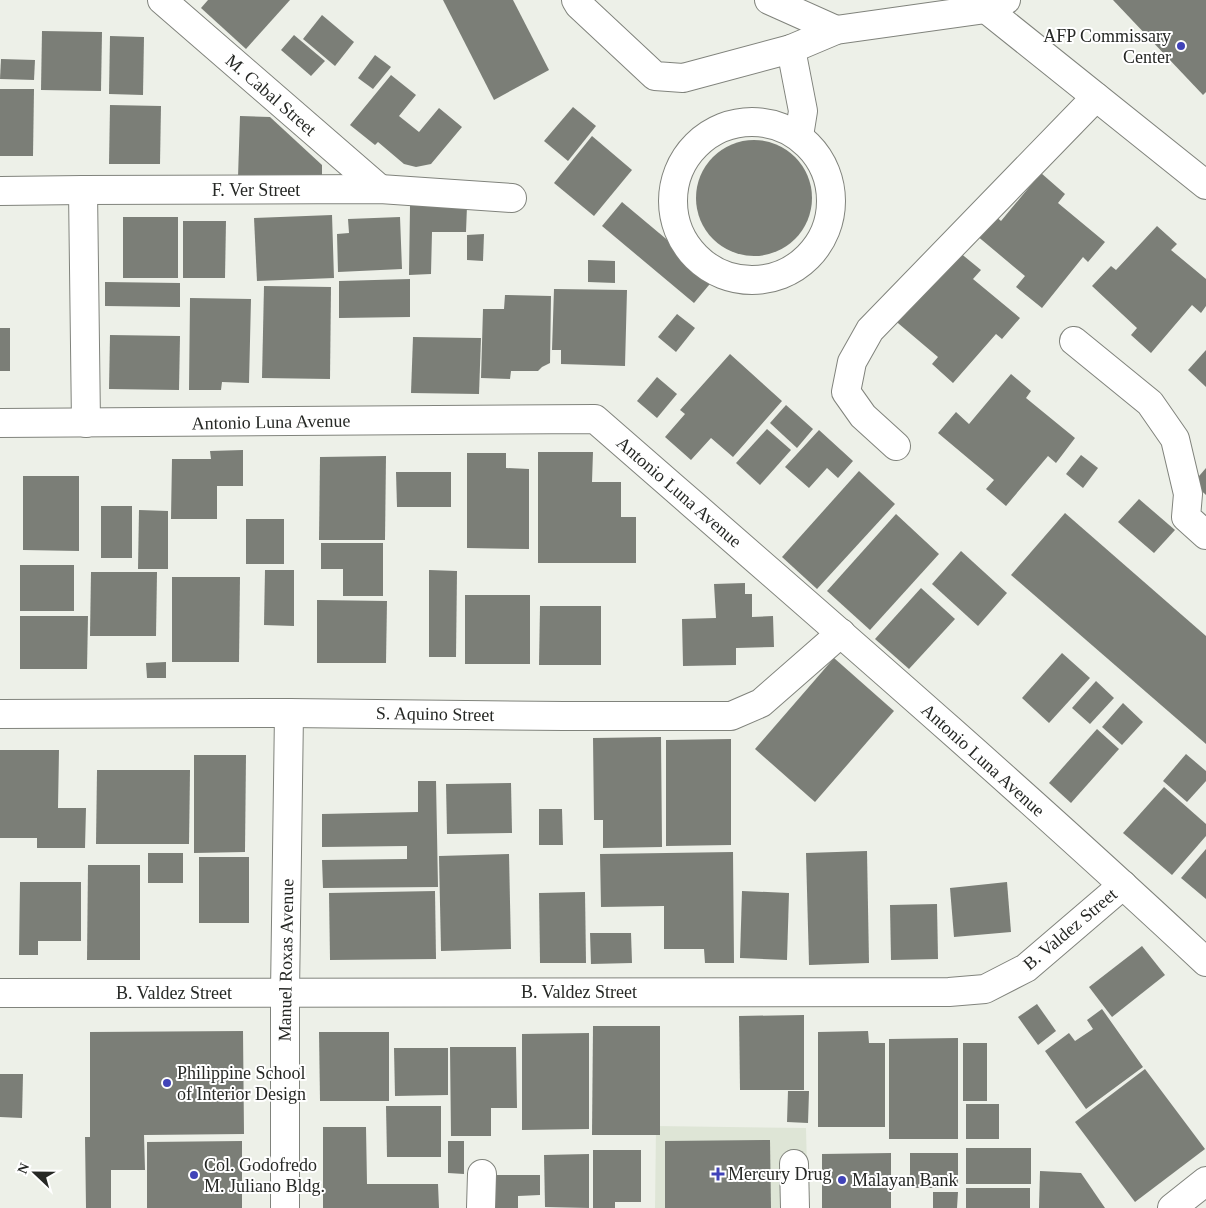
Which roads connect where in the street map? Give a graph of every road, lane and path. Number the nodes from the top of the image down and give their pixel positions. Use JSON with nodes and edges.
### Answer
{"nodes":[{"id":1,"x":162,"y":0,"type":"edge"},
{"id":2,"x":576,"y":0,"type":"edge"},
{"id":3,"x":769,"y":0,"type":"edge"},
{"id":4,"x":989,"y":2,"type":"edge"},
{"id":5,"x":836,"y":30,"type":"junction"},
{"id":6,"x":791,"y":49,"type":"junction"},
{"id":7,"x":1096,"y":97,"type":"junction"},
{"id":8,"x":798,"y":136,"type":"junction"},
{"id":9,"x":1206,"y":184,"type":"edge"},
{"id":10,"x":83,"y":190,"type":"junction"},
{"id":11,"x":380,"y":190,"type":"junction"},
{"id":12,"x":0,"y":191,"type":"edge"},
{"id":13,"x":512,"y":198,"type":"dead end"},
{"id":14,"x":1074,"y":341,"type":"dead end"},
{"id":15,"x":0,"y":423,"type":"edge"},
{"id":16,"x":86,"y":424,"type":"junction"},
{"id":17,"x":896,"y":446,"type":"dead end"},
{"id":18,"x":1206,"y":535,"type":"edge"},
{"id":19,"x":841,"y":633,"type":"junction"},
{"id":20,"x":289,"y":712,"type":"junction"},
{"id":21,"x":0,"y":714,"type":"edge"},
{"id":22,"x":1123,"y":885,"type":"junction"},
{"id":23,"x":1206,"y":962,"type":"edge"},
{"id":24,"x":285,"y":992,"type":"junction"},
{"id":25,"x":0,"y":994,"type":"edge"},
{"id":26,"x":794,"y":1164,"type":"dead end"},
{"id":27,"x":482,"y":1174,"type":"dead end"},
{"id":28,"x":1206,"y":1180,"type":"edge"},
{"id":29,"x":285,"y":1208,"type":"edge"},
{"id":30,"x":481,"y":1208,"type":"edge"},
{"id":31,"x":795,"y":1208,"type":"edge"},
{"id":32,"x":1172,"y":1208,"type":"edge"}],
"edges":[{"from":1,"to":11,"type":"street","name":"M. Cabal Street"},
{"from":2,"to":6,"type":"street"},
{"from":3,"to":5,"type":"street"},
{"from":4,"to":5,"type":"street"},
{"from":4,"to":7,"type":"street"},
{"from":5,"to":6,"type":"street"},
{"from":6,"to":8,"type":"street"},
{"from":7,"to":9,"type":"street"},
{"from":7,"to":17,"type":"street"},
{"from":8,"to":8,"type":"street"},
{"from":10,"to":11,"type":"street","name":"F. Ver Street"},
{"from":10,"to":12,"type":"street","name":"F. Ver Street"},
{"from":10,"to":16,"type":"street"},
{"from":11,"to":13,"type":"street","name":"F. Ver Street"},
{"from":14,"to":18,"type":"street"},
{"from":15,"to":16,"type":"street","name":"Antonio Luna Avenue"},
{"from":16,"to":19,"type":"street","name":"Antonio Luna Avenue"},
{"from":19,"to":20,"type":"street","name":"S. Aquino Street"},
{"from":19,"to":22,"type":"street","name":"Antonio Luna Avenue"},
{"from":20,"to":21,"type":"street","name":"S. Aquino Street"},
{"from":20,"to":24,"type":"street","name":"Manuel Roxas Avenue"},
{"from":22,"to":23,"type":"street","name":"Antonio Luna Avenue"},
{"from":22,"to":24,"type":"street","name":"B. Valdez Street"},
{"from":24,"to":25,"type":"street","name":"B. Valdez Street"},
{"from":24,"to":29,"type":"street","name":"Manuel Roxas Avenue"},
{"from":26,"to":31,"type":"street"},
{"from":27,"to":30,"type":"street"},
{"from":28,"to":32,"type":"street"}]}
